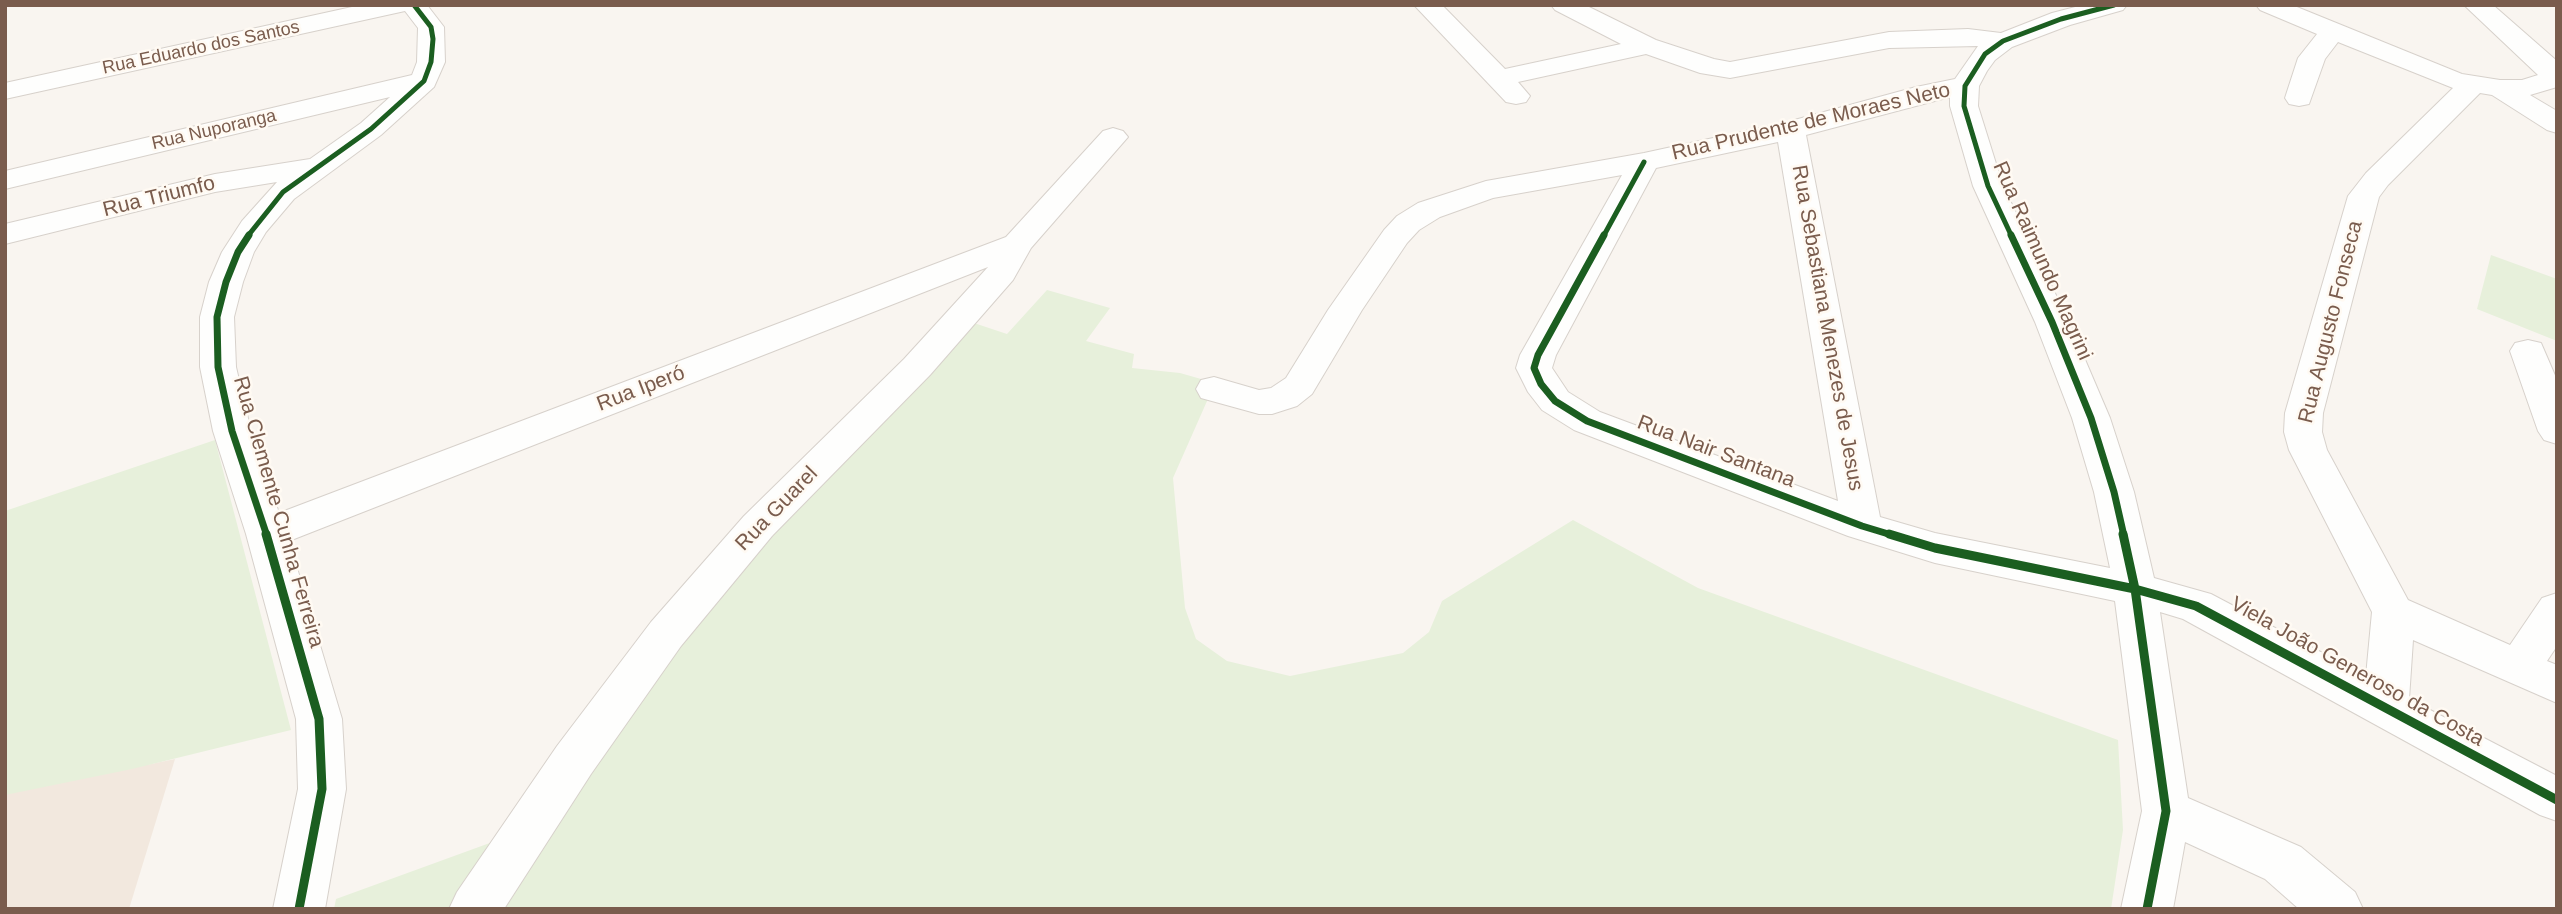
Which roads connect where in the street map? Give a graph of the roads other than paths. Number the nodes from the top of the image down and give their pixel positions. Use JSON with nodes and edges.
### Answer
{"nodes":[{"id":1,"x":397,"y":5,"type":"edge"},
{"id":2,"x":414,"y":5,"type":"edge"},
{"id":3,"x":1427,"y":5,"type":"edge"},
{"id":4,"x":1564,"y":5,"type":"edge"},
{"id":5,"x":2114,"y":5,"type":"edge"},
{"id":6,"x":2269,"y":5,"type":"edge"},
{"id":7,"x":2477,"y":5,"type":"edge"},
{"id":8,"x":2334,"y":30,"type":"junction"},
{"id":9,"x":2003,"y":41,"type":"junction"},
{"id":10,"x":1647,"y":46,"type":"junction"},
{"id":11,"x":2555,"y":75,"type":"edge"},
{"id":12,"x":424,"y":81,"type":"junction"},
{"id":13,"x":1965,"y":86,"type":"junction"},
{"id":14,"x":2486,"y":87,"type":"junction"},
{"id":15,"x":5,"y":91,"type":"edge"},
{"id":16,"x":2299,"y":98,"type":"dead end"},
{"id":17,"x":2557,"y":124,"type":"edge"},
{"id":18,"x":1791,"y":130,"type":"junction"},
{"id":19,"x":1112,"y":136,"type":"dead end"},
{"id":20,"x":1644,"y":162,"type":"junction"},
{"id":21,"x":314,"y":167,"type":"junction"},
{"id":22,"x":5,"y":180,"type":"edge"},
{"id":23,"x":5,"y":234,"type":"edge"},
{"id":24,"x":1017,"y":244,"type":"junction"},
{"id":25,"x":2528,"y":351,"type":"dead end"},
{"id":26,"x":1214,"y":389,"type":"dead end"},
{"id":27,"x":2557,"y":431,"type":"edge"},
{"id":28,"x":1862,"y":526,"type":"junction"},
{"id":29,"x":266,"y":534,"type":"junction"},
{"id":30,"x":2135,"y":589,"type":"junction"},
{"id":31,"x":2557,"y":610,"type":"edge"},
{"id":32,"x":2393,"y":612,"type":"junction"},
{"id":33,"x":2538,"y":675,"type":"edge"},
{"id":34,"x":2386,"y":708,"type":"junction"},
{"id":35,"x":2557,"y":801,"type":"edge"},
{"id":36,"x":2166,"y":811,"type":"junction"},
{"id":37,"x":299,"y":909,"type":"edge"},
{"id":38,"x":475,"y":909,"type":"edge"},
{"id":39,"x":2147,"y":909,"type":"edge"},
{"id":40,"x":2337,"y":909,"type":"edge"}],
"edges":[{"from":1,"to":15,"type":"street","name":"Rua Eduardo dos Santos"},
{"from":2,"to":12,"type":"street"},
{"from":3,"to":10,"type":"street"},
{"from":4,"to":10,"type":"street"},
{"from":5,"to":9,"type":"street"},
{"from":6,"to":8,"type":"street"},
{"from":7,"to":11,"type":"street"},
{"from":8,"to":14,"type":"street"},
{"from":8,"to":16,"type":"street"},
{"from":9,"to":10,"type":"street"},
{"from":9,"to":13,"type":"street"},
{"from":11,"to":14,"type":"street"},
{"from":12,"to":21,"type":"street","name":"Rua Clemente Cunha Ferreira"},
{"from":12,"to":22,"type":"street","name":"Rua Nuporanga"},
{"from":13,"to":18,"type":"street","name":"Rua Prudente de Moraes Neto"},
{"from":13,"to":30,"type":"street","name":"Rua Raimundo Magrini"},
{"from":14,"to":17,"type":"street"},
{"from":14,"to":32,"type":"street","name":"Rua Augusto Fonseca"},
{"from":18,"to":20,"type":"street","name":"Rua Prudente de Moraes Neto"},
{"from":18,"to":28,"type":"street","name":"Rua Sebastiana Menezes de Jesus"},
{"from":19,"to":24,"type":"street","name":"Rua Guarel"},
{"from":20,"to":26,"type":"street","name":"Rua Prudente de Moraes Neto"},
{"from":20,"to":28,"type":"street","name":"Rua Nair Santana"},
{"from":21,"to":23,"type":"street","name":"Rua Triumfo"},
{"from":21,"to":29,"type":"street","name":"Rua Clemente Cunha Ferreira"},
{"from":24,"to":29,"type":"street","name":"Rua Iperó"},
{"from":24,"to":38,"type":"street","name":"Rua Guarel"},
{"from":25,"to":27,"type":"street"},
{"from":28,"to":30,"type":"street","name":"Rua Nair Santana"},
{"from":29,"to":37,"type":"street","name":"Rua Clemente Cunha Ferreira"},
{"from":30,"to":34,"type":"street","name":"Viela João Generoso da Costa"},
{"from":30,"to":36,"type":"street","name":"Rua Raimundo Magrini"},
{"from":31,"to":33,"type":"street"},
{"from":32,"to":33,"type":"street"},
{"from":32,"to":34,"type":"street"},
{"from":34,"to":35,"type":"street","name":"Viela João Generoso da Costa"},
{"from":36,"to":39,"type":"street","name":"Rua Raimundo Magrini"},
{"from":36,"to":40,"type":"street"}]}
